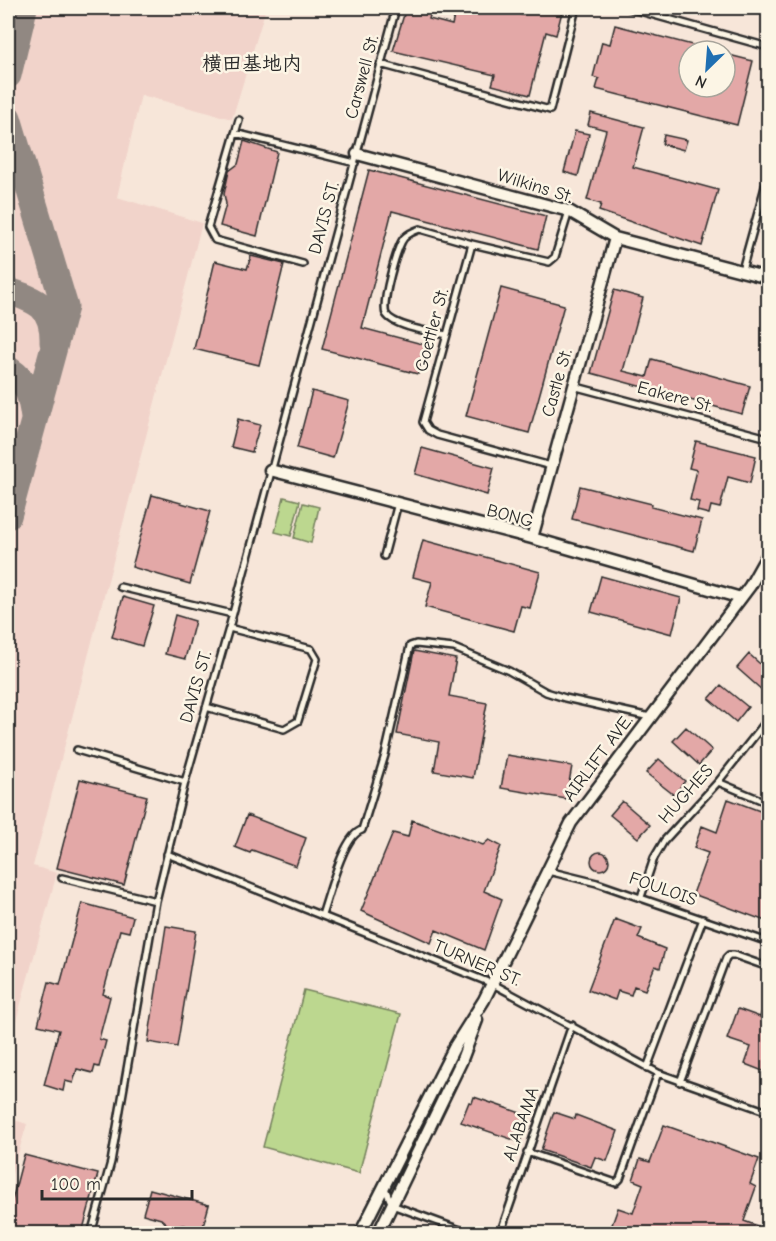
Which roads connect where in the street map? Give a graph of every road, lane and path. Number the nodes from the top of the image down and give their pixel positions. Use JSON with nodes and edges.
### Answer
{"nodes":[{"id":1,"x":396,"y":8,"type":"edge"},
{"id":2,"x":576,"y":8,"type":"edge"},
{"id":3,"x":630,"y":8,"type":"edge"},
{"id":4,"x":665,"y":8,"type":"edge"},
{"id":5,"x":662,"y":16,"type":"junction"},
{"id":6,"x":768,"y":47,"type":"edge"},
{"id":7,"x":380,"y":64,"type":"junction"},
{"id":8,"x":239,"y":120,"type":"dead end"},
{"id":9,"x":235,"y":133,"type":"junction"},
{"id":10,"x":356,"y":159,"type":"junction"},
{"id":11,"x":768,"y":176,"type":"edge"},
{"id":12,"x":569,"y":211,"type":"junction"},
{"id":13,"x":615,"y":238,"type":"junction"},
{"id":14,"x":472,"y":244,"type":"junction"},
{"id":15,"x":303,"y":264,"type":"dead end"},
{"id":16,"x":742,"y":270,"type":"junction"},
{"id":17,"x":768,"y":278,"type":"edge"},
{"id":18,"x":447,"y":335,"type":"junction"},
{"id":19,"x":573,"y":386,"type":"junction"},
{"id":20,"x":768,"y":438,"type":"edge"},
{"id":21,"x":551,"y":466,"type":"junction"},
{"id":22,"x":270,"y":470,"type":"junction"},
{"id":23,"x":398,"y":504,"type":"junction"},
{"id":24,"x":532,"y":538,"type":"junction"},
{"id":25,"x":768,"y":554,"type":"edge"},
{"id":26,"x":384,"y":556,"type":"dead end"},
{"id":27,"x":120,"y":587,"type":"dead end"},
{"id":28,"x":741,"y":598,"type":"junction"},
{"id":29,"x":232,"y":614,"type":"junction"},
{"id":30,"x":229,"y":628,"type":"junction"},
{"id":31,"x":206,"y":707,"type":"junction"},
{"id":32,"x":650,"y":717,"type":"junction"},
{"id":33,"x":768,"y":719,"type":"edge"},
{"id":34,"x":77,"y":750,"type":"dead end"},
{"id":35,"x":185,"y":782,"type":"junction"},
{"id":36,"x":718,"y":782,"type":"junction"},
{"id":37,"x":768,"y":803,"type":"edge"},
{"id":38,"x":167,"y":854,"type":"junction"},
{"id":39,"x":546,"y":871,"type":"junction"},
{"id":40,"x":62,"y":878,"type":"dead end"},
{"id":41,"x":641,"y":897,"type":"junction"},
{"id":42,"x":156,"y":901,"type":"junction"},
{"id":43,"x":322,"y":915,"type":"junction"},
{"id":44,"x":703,"y":919,"type":"junction"},
{"id":45,"x":768,"y":942,"type":"edge"},
{"id":46,"x":768,"y":967,"type":"edge"},
{"id":47,"x":493,"y":984,"type":"junction"},
{"id":48,"x":484,"y":1000,"type":"junction"},
{"id":49,"x":572,"y":1025,"type":"junction"},
{"id":50,"x":647,"y":1068,"type":"junction"},
{"id":51,"x":658,"y":1073,"type":"junction"},
{"id":52,"x":680,"y":1082,"type":"junction"},
{"id":53,"x":768,"y":1112,"type":"edge"},
{"id":54,"x":527,"y":1152,"type":"junction"},
{"id":55,"x":384,"y":1186,"type":"junction"},
{"id":56,"x":392,"y":1205,"type":"junction"},
{"id":57,"x":91,"y":1233,"type":"edge"},
{"id":58,"x":360,"y":1233,"type":"edge"},
{"id":59,"x":378,"y":1233,"type":"edge"},
{"id":60,"x":471,"y":1233,"type":"edge"},
{"id":61,"x":500,"y":1233,"type":"edge"}],
"edges":[{"from":1,"to":7,"type":"lane","name":"Carswell St."},
{"from":2,"to":7,"type":"lane"},
{"from":3,"to":5,"type":"lane"},
{"from":4,"to":5,"type":"lane"},
{"from":5,"to":6,"type":"lane"},
{"from":7,"to":10,"type":"lane","name":"Carswell St."},
{"from":8,"to":9,"type":"lane"},
{"from":9,"to":10,"type":"lane"},
{"from":9,"to":15,"type":"lane"},
{"from":10,"to":12,"type":"street","name":"Wilkins St."},
{"from":10,"to":22,"type":"lane","name":"DAVIS ST."},
{"from":11,"to":16,"type":"lane"},
{"from":12,"to":13,"type":"street","name":"Wilkins St."},
{"from":12,"to":14,"type":"lane"},
{"from":13,"to":16,"type":"street","name":"Wilkins St."},
{"from":13,"to":19,"type":"street","name":"Castle St."},
{"from":14,"to":18,"type":"lane","name":"Goettler St."},
{"from":14,"to":18,"type":"lane"},
{"from":16,"to":17,"type":"street","name":"Wilkins St."},
{"from":18,"to":21,"type":"lane","name":"Goettler St."},
{"from":19,"to":20,"type":"lane","name":"Eakere St."},
{"from":19,"to":21,"type":"street","name":"Castle St."},
{"from":21,"to":24,"type":"street","name":"Castle St."},
{"from":22,"to":23,"type":"street","name":"BONG"},
{"from":22,"to":29,"type":"lane","name":"DAVIS ST."},
{"from":23,"to":24,"type":"street","name":"BONG"},
{"from":23,"to":26,"type":"lane"},
{"from":24,"to":28,"type":"street","name":"BONG"},
{"from":25,"to":28,"type":"street","name":"AIRLIFT AVE."},
{"from":27,"to":29,"type":"lane"},
{"from":28,"to":32,"type":"street","name":"AIRLIFT AVE."},
{"from":29,"to":30,"type":"lane","name":"DAVIS ST."},
{"from":30,"to":31,"type":"lane","name":"DAVIS ST."},
{"from":30,"to":31,"type":"lane"},
{"from":31,"to":35,"type":"lane","name":"DAVIS ST."},
{"from":32,"to":39,"type":"street","name":"AIRLIFT AVE."},
{"from":32,"to":43,"type":"lane"},
{"from":33,"to":36,"type":"lane","name":"HUGHES"},
{"from":34,"to":35,"type":"lane"},
{"from":35,"to":38,"type":"lane","name":"DAVIS ST."},
{"from":36,"to":37,"type":"lane"},
{"from":36,"to":41,"type":"lane","name":"HUGHES"},
{"from":38,"to":42,"type":"lane","name":"DAVIS ST."},
{"from":38,"to":43,"type":"lane","name":"TURNER ST."},
{"from":39,"to":41,"type":"lane","name":"FOULOIS"},
{"from":39,"to":47,"type":"street","name":"AIRLIFT AVE."},
{"from":40,"to":42,"type":"lane"},
{"from":41,"to":44,"type":"lane","name":"FOULOIS"},
{"from":42,"to":57,"type":"lane","name":"DAVIS ST."},
{"from":43,"to":47,"type":"lane","name":"TURNER ST."},
{"from":44,"to":45,"type":"lane","name":"FOULOIS"},
{"from":44,"to":50,"type":"lane"},
{"from":46,"to":52,"type":"lane"},
{"from":47,"to":48,"type":"street","name":"AIRLIFT AVE."},
{"from":47,"to":49,"type":"lane","name":"TURNER ST."},
{"from":48,"to":55,"type":"street","name":"AIRLIFT AVE."},
{"from":48,"to":56,"type":"street","name":"AIRLIFT AVE."},
{"from":49,"to":50,"type":"lane","name":"TURNER ST."},
{"from":49,"to":54,"type":"lane","name":"ALABAMA"},
{"from":50,"to":51,"type":"lane","name":"TURNER ST."},
{"from":51,"to":52,"type":"lane","name":"TURNER ST."},
{"from":51,"to":54,"type":"lane"},
{"from":52,"to":53,"type":"lane","name":"TURNER ST."},
{"from":54,"to":61,"type":"lane","name":"ALABAMA"},
{"from":55,"to":56,"type":"lane"},
{"from":55,"to":58,"type":"street","name":"AIRLIFT AVE."},
{"from":56,"to":59,"type":"street","name":"AIRLIFT AVE."},
{"from":56,"to":60,"type":"lane"}]}
